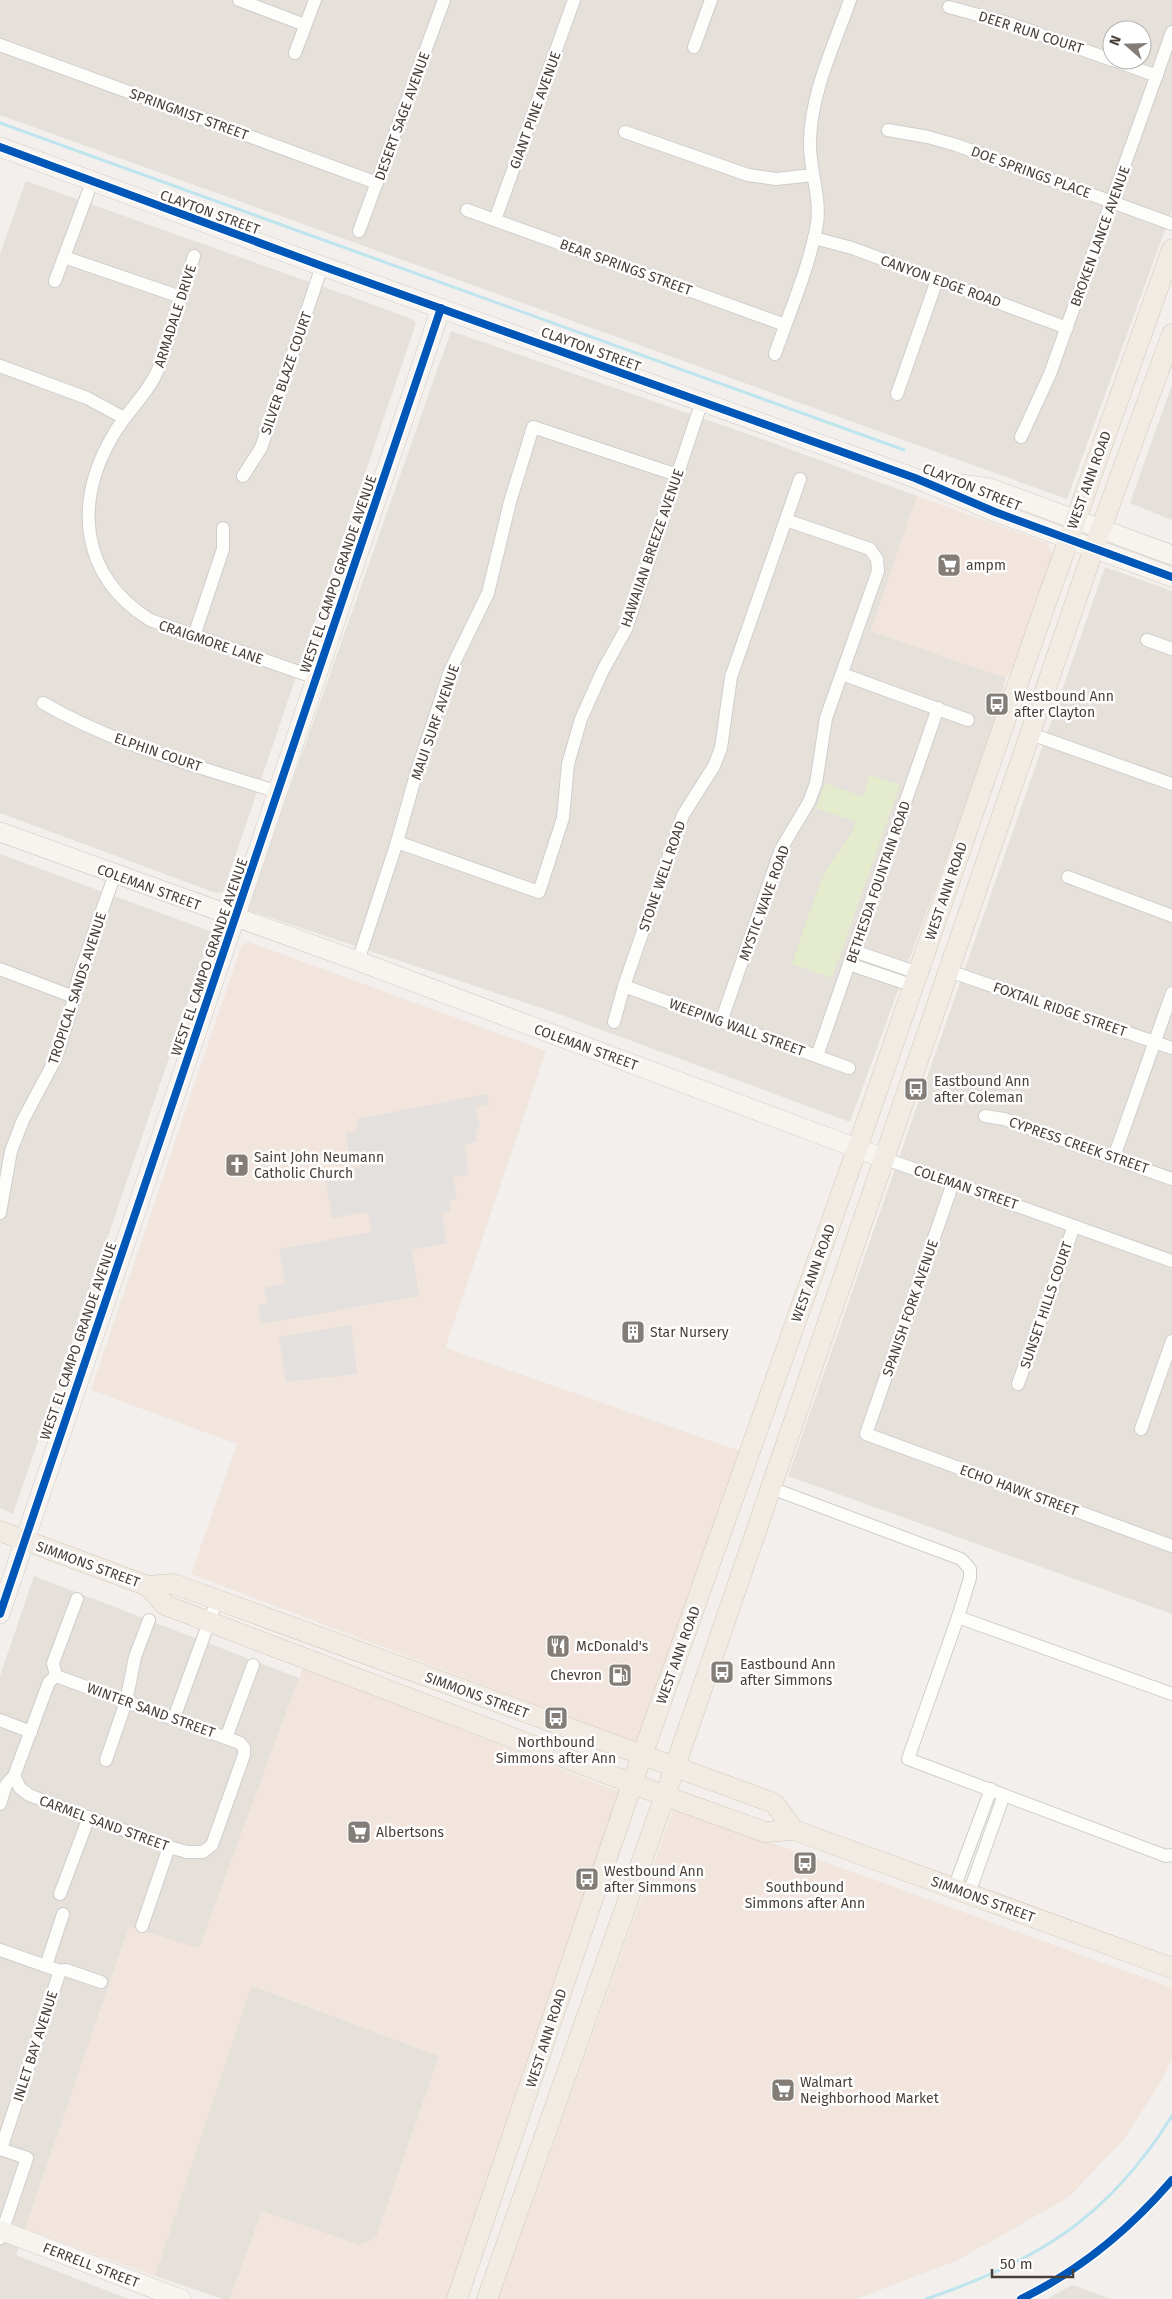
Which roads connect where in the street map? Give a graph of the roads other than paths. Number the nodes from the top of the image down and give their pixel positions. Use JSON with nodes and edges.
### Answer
{"nodes":[{"id":1,"x":239,"y":0,"type":"edge"},
{"id":2,"x":314,"y":0,"type":"edge"},
{"id":3,"x":444,"y":0,"type":"edge"},
{"id":4,"x":574,"y":0,"type":"edge"},
{"id":5,"x":711,"y":0,"type":"edge"},
{"id":6,"x":850,"y":0,"type":"edge"},
{"id":7,"x":949,"y":7,"type":"dead end"},
{"id":8,"x":305,"y":25,"type":"junction"},
{"id":9,"x":1172,"y":32,"type":"edge"},
{"id":10,"x":0,"y":45,"type":"edge"},
{"id":11,"x":694,"y":47,"type":"dead end"},
{"id":12,"x":295,"y":53,"type":"dead end"},
{"id":13,"x":1102,"y":56,"type":"edge"},
{"id":14,"x":1140,"y":70,"type":"edge"},
{"id":15,"x":1157,"y":76,"type":"junction"},
{"id":16,"x":888,"y":130,"type":"dead end"},
{"id":17,"x":625,"y":132,"type":"dead end"},
{"id":18,"x":0,"y":147,"type":"edge"},
{"id":19,"x":814,"y":175,"type":"junction"},
{"id":20,"x":92,"y":182,"type":"junction"},
{"id":21,"x":377,"y":183,"type":"junction"},
{"id":22,"x":1112,"y":202,"type":"junction"},
{"id":23,"x":467,"y":210,"type":"dead end"},
{"id":24,"x":495,"y":220,"type":"junction"},
{"id":25,"x":1172,"y":224,"type":"edge"},
{"id":26,"x":360,"y":231,"type":"dead end"},
{"id":27,"x":814,"y":238,"type":"junction"},
{"id":28,"x":1172,"y":249,"type":"edge"},
{"id":29,"x":194,"y":256,"type":"dead end"},
{"id":30,"x":64,"y":257,"type":"junction"},
{"id":31,"x":322,"y":266,"type":"junction"},
{"id":32,"x":936,"y":280,"type":"junction"},
{"id":33,"x":55,"y":281,"type":"dead end"},
{"id":34,"x":181,"y":297,"type":"junction"},
{"id":35,"x":441,"y":308,"type":"junction"},
{"id":36,"x":785,"y":325,"type":"junction"},
{"id":37,"x":1067,"y":328,"type":"junction"},
{"id":38,"x":1172,"y":334,"type":"edge"},
{"id":39,"x":775,"y":354,"type":"dead end"},
{"id":40,"x":1,"y":370,"type":"edge"},
{"id":41,"x":897,"y":394,"type":"dead end"},
{"id":42,"x":702,"y":401,"type":"junction"},
{"id":43,"x":124,"y":418,"type":"junction"},
{"id":44,"x":1021,"y":437,"type":"dead end"},
{"id":45,"x":677,"y":475,"type":"junction"},
{"id":46,"x":243,"y":476,"type":"dead end"},
{"id":47,"x":915,"y":478,"type":"junction"},
{"id":48,"x":800,"y":479,"type":"dead end"},
{"id":49,"x":990,"y":488,"type":"junction"},
{"id":50,"x":983,"y":506,"type":"junction"},
{"id":51,"x":1076,"y":518,"type":"junction"},
{"id":52,"x":786,"y":520,"type":"junction"},
{"id":53,"x":223,"y":528,"type":"dead end"},
{"id":54,"x":1102,"y":529,"type":"junction"},
{"id":55,"x":1069,"y":538,"type":"junction"},
{"id":56,"x":1094,"y":548,"type":"junction"},
{"id":57,"x":1172,"y":555,"type":"edge"},
{"id":58,"x":1172,"y":577,"type":"edge"},
{"id":59,"x":114,"y":591,"type":"joint"},
{"id":60,"x":1040,"y":620,"type":"junction"},
{"id":61,"x":194,"y":636,"type":"junction"},
{"id":62,"x":1148,"y":640,"type":"dead end"},
{"id":63,"x":1172,"y":649,"type":"edge"},
{"id":64,"x":842,"y":674,"type":"junction"},
{"id":65,"x":316,"y":678,"type":"junction"},
{"id":66,"x":43,"y":703,"type":"dead end"},
{"id":67,"x":938,"y":708,"type":"junction"},
{"id":68,"x":968,"y":720,"type":"dead end"},
{"id":69,"x":1031,"y":734,"type":"junction"},
{"id":70,"x":1172,"y":784,"type":"edge"},
{"id":71,"x":278,"y":792,"type":"junction"},
{"id":72,"x":0,"y":832,"type":"edge"},
{"id":73,"x":967,"y":832,"type":"junction"},
{"id":74,"x":397,"y":842,"type":"junction"},
{"id":75,"x":115,"y":874,"type":"junction"},
{"id":76,"x":1068,"y":877,"type":"dead end"},
{"id":77,"x":1172,"y":916,"type":"edge"},
{"id":78,"x":235,"y":918,"type":"junction"},
{"id":79,"x":854,"y":951,"type":"junction"},
{"id":80,"x":358,"y":961,"type":"junction"},
{"id":81,"x":849,"y":964,"type":"junction"},
{"id":82,"x":0,"y":970,"type":"edge"},
{"id":83,"x":949,"y":971,"type":"junction"},
{"id":84,"x":916,"y":980,"type":"junction"},
{"id":85,"x":624,"y":986,"type":"junction"},
{"id":86,"x":1172,"y":993,"type":"edge"},
{"id":87,"x":74,"y":997,"type":"junction"},
{"id":88,"x":614,"y":1022,"type":"dead end"},
{"id":89,"x":721,"y":1022,"type":"junction"},
{"id":90,"x":1155,"y":1042,"type":"junction"},
{"id":91,"x":1172,"y":1048,"type":"edge"},
{"id":92,"x":818,"y":1056,"type":"junction"},
{"id":93,"x":849,"y":1068,"type":"dead end"},
{"id":94,"x":912,"y":1078,"type":"junction"},
{"id":95,"x":985,"y":1116,"type":"dead end"},
{"id":96,"x":858,"y":1149,"type":"junction"},
{"id":97,"x":1114,"y":1157,"type":"junction"},
{"id":98,"x":883,"y":1158,"type":"junction"},
{"id":99,"x":1172,"y":1178,"type":"edge"},
{"id":100,"x":953,"y":1183,"type":"junction"},
{"id":101,"x":0,"y":1213,"type":"edge"},
{"id":102,"x":1074,"y":1226,"type":"junction"},
{"id":103,"x":1172,"y":1261,"type":"edge"},
{"id":104,"x":1172,"y":1341,"type":"edge"},
{"id":105,"x":1018,"y":1384,"type":"dead end"},
{"id":106,"x":1141,"y":1430,"type":"dead end"},
{"id":107,"x":866,"y":1434,"type":"joint"},
{"id":108,"x":741,"y":1479,"type":"junction"},
{"id":109,"x":771,"y":1488,"type":"junction"},
{"id":110,"x":0,"y":1532,"type":"edge"},
{"id":111,"x":24,"y":1540,"type":"junction"},
{"id":112,"x":1172,"y":1546,"type":"edge"},
{"id":113,"x":148,"y":1586,"type":"junction"},
{"id":114,"x":77,"y":1598,"type":"dead end"},
{"id":115,"x":218,"y":1600,"type":"junction"},
{"id":116,"x":0,"y":1614,"type":"edge"},
{"id":117,"x":958,"y":1617,"type":"junction"},
{"id":118,"x":149,"y":1620,"type":"dead end"},
{"id":119,"x":210,"y":1622,"type":"junction"},
{"id":120,"x":254,"y":1666,"type":"dead end"},
{"id":121,"x":56,"y":1676,"type":"junction"},
{"id":122,"x":1172,"y":1694,"type":"edge"},
{"id":123,"x":126,"y":1702,"type":"junction"},
{"id":124,"x":174,"y":1718,"type":"junction"},
{"id":125,"x":0,"y":1720,"type":"edge"},
{"id":126,"x":31,"y":1732,"type":"junction"},
{"id":127,"x":226,"y":1738,"type":"junction"},
{"id":128,"x":642,"y":1756,"type":"junction"},
{"id":129,"x":106,"y":1760,"type":"dead end"},
{"id":130,"x":675,"y":1767,"type":"junction"},
{"id":131,"x":14,"y":1776,"type":"junction"},
{"id":132,"x":632,"y":1784,"type":"junction"},
{"id":133,"x":991,"y":1789,"type":"junction"},
{"id":134,"x":1004,"y":1795,"type":"junction"},
{"id":135,"x":665,"y":1796,"type":"junction"},
{"id":136,"x":0,"y":1804,"type":"edge"},
{"id":137,"x":89,"y":1817,"type":"junction"},
{"id":138,"x":794,"y":1830,"type":"junction"},
{"id":139,"x":169,"y":1847,"type":"junction"},
{"id":140,"x":203,"y":1852,"type":"joint"},
{"id":141,"x":1172,"y":1855,"type":"edge"},
{"id":142,"x":961,"y":1891,"type":"junction"},
{"id":143,"x":60,"y":1894,"type":"dead end"},
{"id":144,"x":63,"y":1914,"type":"dead end"},
{"id":145,"x":142,"y":1926,"type":"dead end"},
{"id":146,"x":0,"y":1950,"type":"edge"},
{"id":147,"x":46,"y":1966,"type":"junction"},
{"id":148,"x":1172,"y":1968,"type":"edge"},
{"id":149,"x":60,"y":1971,"type":"junction"},
{"id":150,"x":101,"y":1982,"type":"dead end"},
{"id":151,"x":531,"y":2085,"type":"junction"},
{"id":152,"x":559,"y":2094,"type":"junction"},
{"id":153,"x":0,"y":2149,"type":"edge"},
{"id":154,"x":1,"y":2233,"type":"edge"},
{"id":155,"x":181,"y":2299,"type":"edge"},
{"id":156,"x":457,"y":2299,"type":"edge"},
{"id":157,"x":488,"y":2299,"type":"edge"}],
"edges":[{"from":1,"to":8,"type":"street"},
{"from":2,"to":8,"type":"street"},
{"from":3,"to":21,"type":"street","name":"DESERT SAGE AVENUE"},
{"from":4,"to":24,"type":"street","name":"GIANT PINE AVENUE"},
{"from":5,"to":11,"type":"street"},
{"from":6,"to":19,"type":"street"},
{"from":7,"to":13,"type":"street","name":"DEER RUN COURT"},
{"from":8,"to":12,"type":"street"},
{"from":9,"to":15,"type":"street","name":"BROKEN LANCE AVENUE"},
{"from":10,"to":21,"type":"street","name":"SPRINGMIST STREET"},
{"from":14,"to":15,"type":"street","name":"DEER RUN COURT"},
{"from":15,"to":22,"type":"street","name":"BROKEN LANCE AVENUE"},
{"from":16,"to":22,"type":"street","name":"DOE SPRINGS PLACE"},
{"from":17,"to":19,"type":"street"},
{"from":18,"to":20,"type":"street","name":"CLAYTON STREET"},
{"from":19,"to":27,"type":"street"},
{"from":20,"to":30,"type":"street"},
{"from":20,"to":31,"type":"street","name":"CLAYTON STREET"},
{"from":21,"to":26,"type":"street","name":"DESERT SAGE AVENUE"},
{"from":22,"to":25,"type":"street","name":"DOE SPRINGS PLACE"},
{"from":22,"to":37,"type":"street","name":"BROKEN LANCE AVENUE"},
{"from":23,"to":24,"type":"street","name":"BEAR SPRINGS STREET"},
{"from":24,"to":36,"type":"street","name":"BEAR SPRINGS STREET"},
{"from":27,"to":32,"type":"street","name":"CANYON EDGE ROAD"},
{"from":27,"to":36,"type":"street"},
{"from":28,"to":51,"type":"main road","name":"WEST ANN ROAD"},
{"from":29,"to":34,"type":"street","name":"ARMADALE DRIVE"},
{"from":30,"to":33,"type":"street"},
{"from":30,"to":34,"type":"street"},
{"from":31,"to":35,"type":"street","name":"CLAYTON STREET"},
{"from":31,"to":46,"type":"street","name":"SILVER BLAZE COURT"},
{"from":32,"to":37,"type":"street","name":"CANYON EDGE ROAD"},
{"from":32,"to":41,"type":"street"},
{"from":34,"to":43,"type":"street","name":"ARMADALE DRIVE"},
{"from":35,"to":42,"type":"street","name":"CLAYTON STREET"},
{"from":35,"to":65,"type":"street","name":"WEST EL CAMPO GRANDE AVENUE"},
{"from":36,"to":39,"type":"street"},
{"from":37,"to":44,"type":"street","name":"BROKEN LANCE AVENUE"},
{"from":38,"to":54,"type":"main road","name":"WEST ANN ROAD"},
{"from":40,"to":43,"type":"street"},
{"from":42,"to":45,"type":"street","name":"HAWAIIAN BREEZE AVENUE"},
{"from":42,"to":47,"type":"street","name":"CLAYTON STREET"},
{"from":43,"to":59,"type":"street","name":"ARMADALE DRIVE"},
{"from":45,"to":74,"type":"street","name":"MAUI SURF AVENUE"},
{"from":45,"to":74,"type":"street","name":"HAWAIIAN BREEZE AVENUE"},
{"from":47,"to":49,"type":"street","name":"CLAYTON STREET"},
{"from":47,"to":50,"type":"street","name":"CLAYTON STREET"},
{"from":48,"to":52,"type":"street","name":"STONE WELL ROAD"},
{"from":49,"to":50,"type":"street"},
{"from":49,"to":51,"type":"street","name":"CLAYTON STREET"},
{"from":50,"to":55,"type":"street","name":"CLAYTON STREET"},
{"from":51,"to":54,"type":"street","name":"CLAYTON STREET"},
{"from":51,"to":55,"type":"main road","name":"WEST ANN ROAD"},
{"from":52,"to":64,"type":"street","name":"MYSTIC WAVE ROAD"},
{"from":52,"to":85,"type":"street","name":"STONE WELL ROAD"},
{"from":53,"to":61,"type":"street"},
{"from":54,"to":56,"type":"main road","name":"WEST ANN ROAD"},
{"from":54,"to":57,"type":"street","name":"CLAYTON STREET"},
{"from":55,"to":56,"type":"street","name":"CLAYTON STREET"},
{"from":55,"to":60,"type":"main road","name":"WEST ANN ROAD"},
{"from":56,"to":58,"type":"street","name":"CLAYTON STREET"},
{"from":56,"to":69,"type":"main road","name":"WEST ANN ROAD"},
{"from":59,"to":61,"type":"street","name":"CRAIGMORE LANE"},
{"from":60,"to":69,"type":"main road"},
{"from":60,"to":73,"type":"main road","name":"WEST ANN ROAD"},
{"from":61,"to":65,"type":"street","name":"CRAIGMORE LANE"},
{"from":62,"to":63,"type":"street"},
{"from":64,"to":67,"type":"street"},
{"from":64,"to":89,"type":"street","name":"MYSTIC WAVE ROAD"},
{"from":65,"to":71,"type":"street","name":"WEST EL CAMPO GRANDE AVENUE"},
{"from":66,"to":71,"type":"street","name":"ELPHIN COURT"},
{"from":67,"to":68,"type":"street"},
{"from":67,"to":79,"type":"street","name":"BETHESDA FOUNTAIN ROAD"},
{"from":69,"to":70,"type":"street"},
{"from":69,"to":83,"type":"main road","name":"WEST ANN ROAD"},
{"from":71,"to":78,"type":"street","name":"WEST EL CAMPO GRANDE AVENUE"},
{"from":72,"to":75,"type":"street","name":"COLEMAN STREET"},
{"from":73,"to":83,"type":"main road"},
{"from":73,"to":84,"type":"main road","name":"WEST ANN ROAD"},
{"from":74,"to":80,"type":"street","name":"MAUI SURF AVENUE"},
{"from":75,"to":78,"type":"street","name":"COLEMAN STREET"},
{"from":75,"to":87,"type":"street","name":"TROPICAL SANDS AVENUE"},
{"from":76,"to":77,"type":"street"},
{"from":78,"to":80,"type":"street","name":"COLEMAN STREET"},
{"from":78,"to":111,"type":"street","name":"WEST EL CAMPO GRANDE AVENUE"},
{"from":79,"to":81,"type":"street","name":"BETHESDA FOUNTAIN ROAD"},
{"from":79,"to":84,"type":"street"},
{"from":80,"to":96,"type":"street","name":"COLEMAN STREET"},
{"from":81,"to":84,"type":"street"},
{"from":81,"to":92,"type":"street","name":"BETHESDA FOUNTAIN ROAD"},
{"from":82,"to":87,"type":"street"},
{"from":83,"to":90,"type":"street","name":"FOXTAIL RIDGE STREET"},
{"from":83,"to":94,"type":"main road","name":"WEST ANN ROAD"},
{"from":84,"to":94,"type":"main road"},
{"from":84,"to":96,"type":"main road","name":"WEST ANN ROAD"},
{"from":85,"to":88,"type":"street","name":"STONE WELL ROAD"},
{"from":85,"to":89,"type":"street","name":"WEEPING WALL STREET"},
{"from":86,"to":90,"type":"street"},
{"from":87,"to":101,"type":"street","name":"TROPICAL SANDS AVENUE"},
{"from":89,"to":92,"type":"street","name":"WEEPING WALL STREET"},
{"from":90,"to":91,"type":"street","name":"FOXTAIL RIDGE STREET"},
{"from":90,"to":97,"type":"street"},
{"from":92,"to":93,"type":"street","name":"WEEPING WALL STREET"},
{"from":94,"to":98,"type":"main road","name":"WEST ANN ROAD"},
{"from":95,"to":97,"type":"street","name":"CYPRESS CREEK STREET"},
{"from":96,"to":98,"type":"street","name":"COLEMAN STREET"},
{"from":96,"to":108,"type":"main road","name":"WEST ANN ROAD"},
{"from":97,"to":99,"type":"street","name":"CYPRESS CREEK STREET"},
{"from":98,"to":100,"type":"street","name":"COLEMAN STREET"},
{"from":98,"to":109,"type":"main road","name":"WEST ANN ROAD"},
{"from":100,"to":102,"type":"street","name":"COLEMAN STREET"},
{"from":100,"to":107,"type":"street","name":"SPANISH FORK AVENUE"},
{"from":102,"to":103,"type":"street","name":"COLEMAN STREET"},
{"from":102,"to":105,"type":"street","name":"SUNSET HILLS COURT"},
{"from":104,"to":106,"type":"street"},
{"from":107,"to":112,"type":"street","name":"ECHO HAWK STREET"},
{"from":108,"to":109,"type":"main road"},
{"from":108,"to":128,"type":"main road","name":"WEST ANN ROAD"},
{"from":109,"to":117,"type":"street"},
{"from":109,"to":130,"type":"main road","name":"WEST ANN ROAD"},
{"from":110,"to":111,"type":"main road","name":"SIMMONS STREET"},
{"from":111,"to":113,"type":"main road","name":"SIMMONS STREET"},
{"from":111,"to":116,"type":"street","name":"WEST EL CAMPO GRANDE AVENUE"},
{"from":113,"to":115,"type":"main road","name":"SIMMONS STREET"},
{"from":113,"to":119,"type":"main road","name":"SIMMONS STREET"},
{"from":114,"to":121,"type":"street"},
{"from":115,"to":119,"type":"street"},
{"from":115,"to":128,"type":"main road","name":"SIMMONS STREET"},
{"from":117,"to":122,"type":"street"},
{"from":117,"to":133,"type":"street"},
{"from":118,"to":123,"type":"street"},
{"from":119,"to":124,"type":"street"},
{"from":119,"to":132,"type":"main road","name":"SIMMONS STREET"},
{"from":120,"to":127,"type":"street"},
{"from":121,"to":123,"type":"street","name":"WINTER SAND STREET"},
{"from":121,"to":126,"type":"street"},
{"from":123,"to":124,"type":"street","name":"WINTER SAND STREET"},
{"from":123,"to":129,"type":"street"},
{"from":124,"to":127,"type":"street","name":"WINTER SAND STREET"},
{"from":125,"to":126,"type":"street"},
{"from":126,"to":131,"type":"street"},
{"from":127,"to":140,"type":"street","name":"WINTER SAND STREET"},
{"from":128,"to":130,"type":"main road","name":"SIMMONS STREET"},
{"from":128,"to":132,"type":"main road","name":"WEST ANN ROAD"},
{"from":130,"to":135,"type":"main road","name":"WEST ANN ROAD"},
{"from":130,"to":138,"type":"main road","name":"SIMMONS STREET"},
{"from":131,"to":136,"type":"street"},
{"from":131,"to":137,"type":"street","name":"CARMEL SAND STREET"},
{"from":132,"to":135,"type":"main road","name":"SIMMONS STREET"},
{"from":132,"to":151,"type":"main road","name":"WEST ANN ROAD"},
{"from":133,"to":134,"type":"street"},
{"from":133,"to":142,"type":"street"},
{"from":134,"to":141,"type":"street"},
{"from":134,"to":142,"type":"street"},
{"from":135,"to":138,"type":"main road","name":"SIMMONS STREET"},
{"from":135,"to":152,"type":"main road","name":"WEST ANN ROAD"},
{"from":137,"to":139,"type":"street","name":"CARMEL SAND STREET"},
{"from":137,"to":143,"type":"street"},
{"from":138,"to":142,"type":"main road","name":"SIMMONS STREET"},
{"from":139,"to":140,"type":"street","name":"CARMEL SAND STREET"},
{"from":139,"to":145,"type":"street"},
{"from":142,"to":148,"type":"main road","name":"SIMMONS STREET"},
{"from":144,"to":147,"type":"street"},
{"from":146,"to":147,"type":"street"},
{"from":147,"to":149,"type":"street"},
{"from":149,"to":150,"type":"street"},
{"from":149,"to":153,"type":"street","name":"INLET BAY AVENUE"},
{"from":151,"to":152,"type":"main road"},
{"from":151,"to":156,"type":"main road","name":"WEST ANN ROAD"},
{"from":152,"to":157,"type":"main road","name":"WEST ANN ROAD"},
{"from":153,"to":154,"type":"street"},
{"from":154,"to":155,"type":"street","name":"FERRELL STREET"}]}
